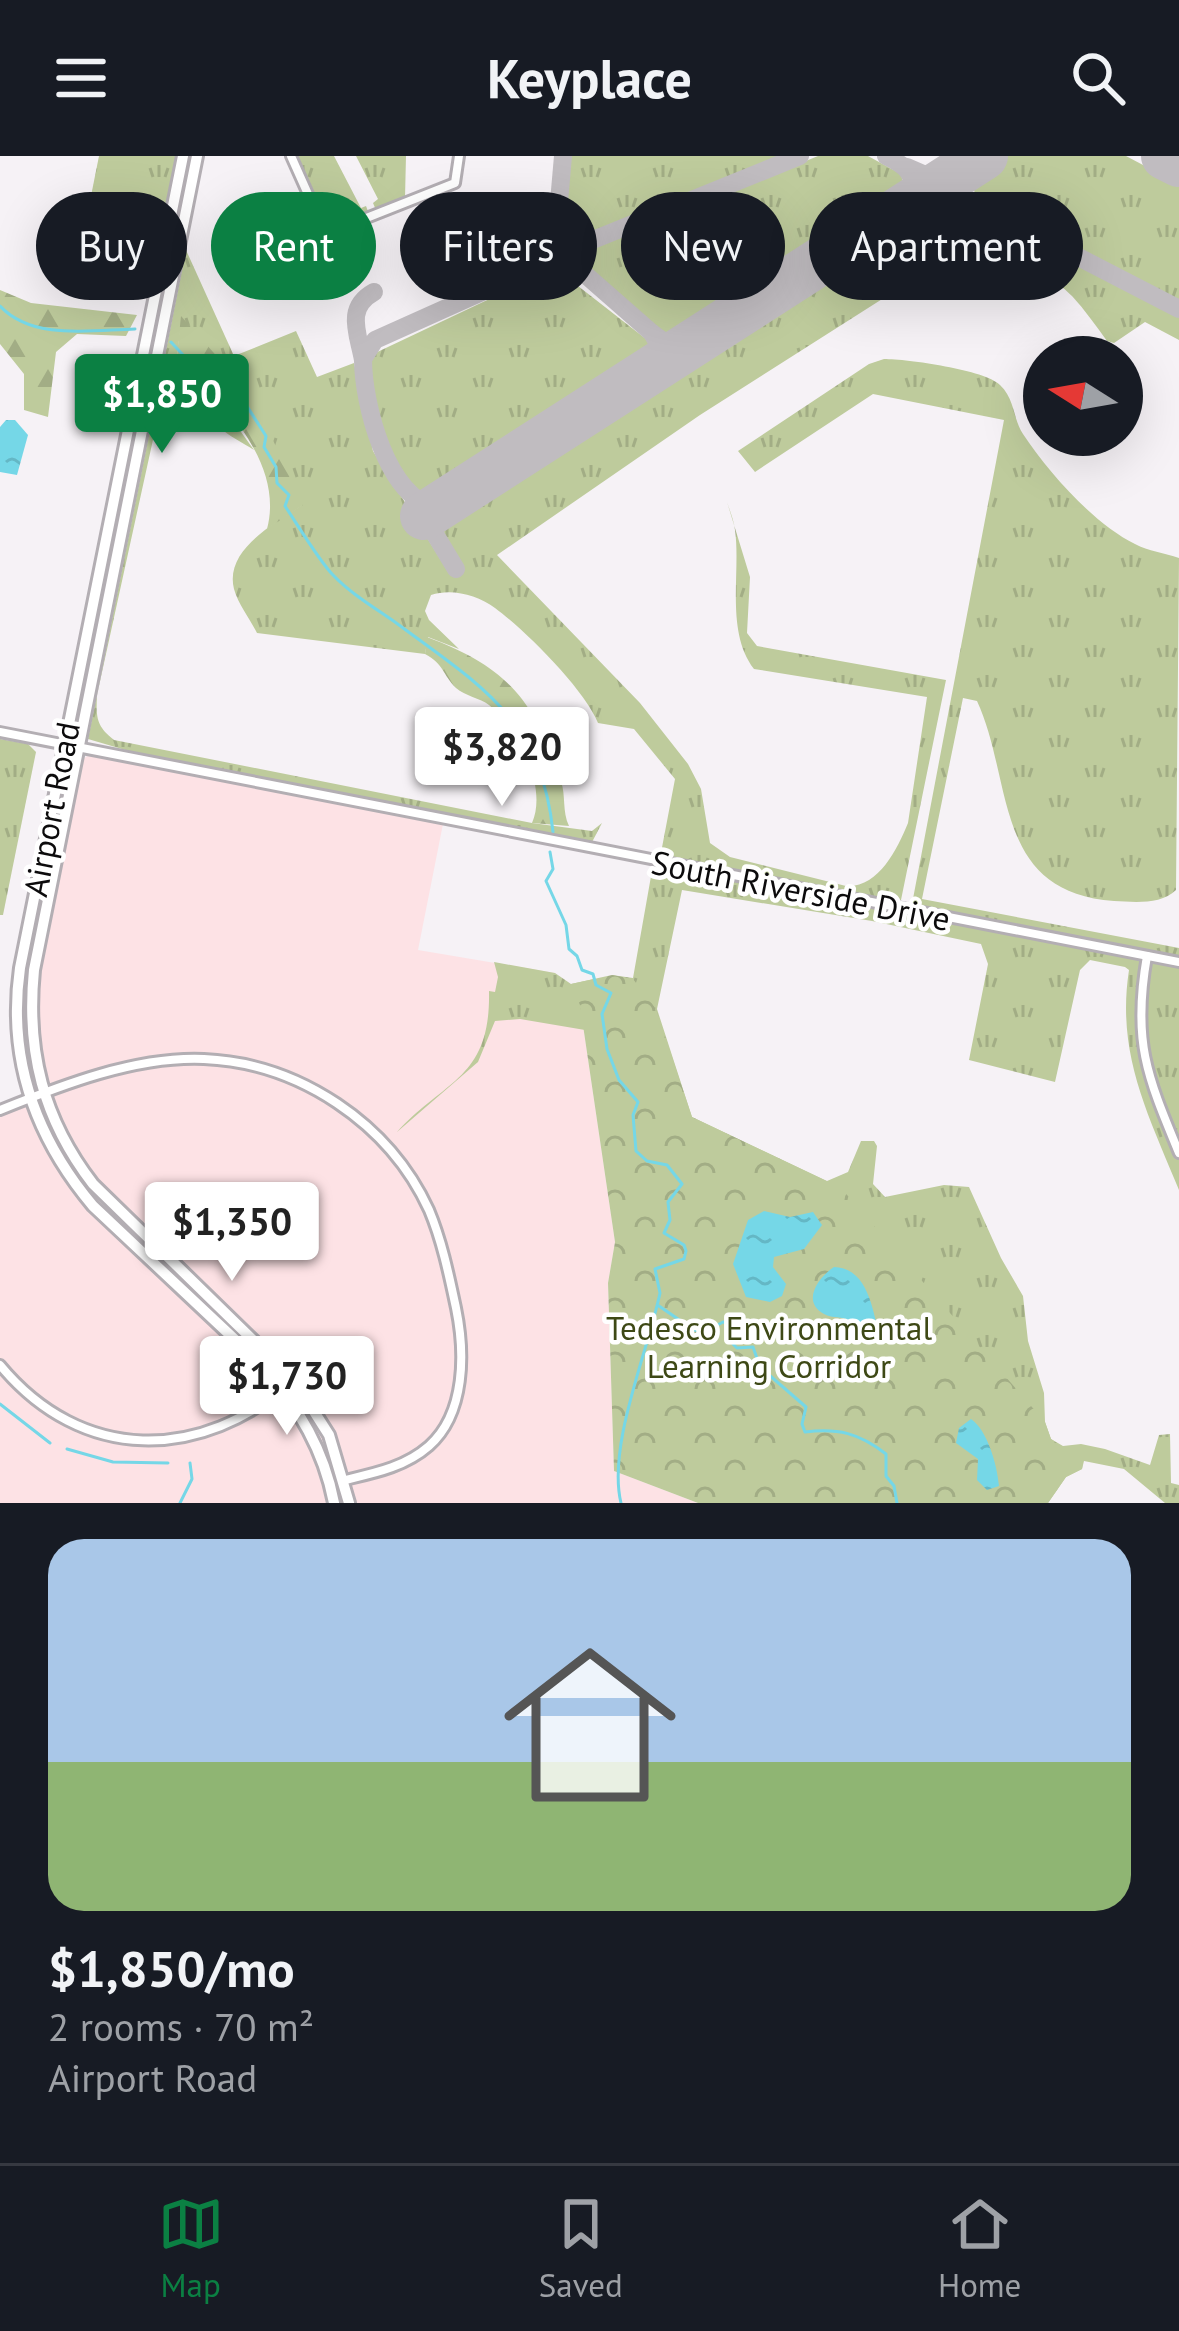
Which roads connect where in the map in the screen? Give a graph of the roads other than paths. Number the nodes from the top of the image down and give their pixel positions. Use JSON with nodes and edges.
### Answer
{"nodes":[{"id":1,"x":183,"y":156,"type":"edge"},
{"id":2,"x":197,"y":156,"type":"edge"},
{"id":3,"x":291,"y":156,"type":"edge"},
{"id":4,"x":459,"y":156,"type":"edge"},
{"id":5,"x":0,"y":732,"type":"edge"},
{"id":6,"x":63,"y":744,"type":"junction"},
{"id":7,"x":77,"y":747,"type":"junction"},
{"id":8,"x":1148,"y":956,"type":"junction"},
{"id":9,"x":1179,"y":962,"type":"edge"},
{"id":10,"x":43,"y":1095,"type":"junction"},
{"id":11,"x":29,"y":1099,"type":"junction"},
{"id":12,"x":0,"y":1110,"type":"edge"},
{"id":13,"x":1179,"y":1153,"type":"edge"},
{"id":14,"x":0,"y":1365,"type":"edge"},
{"id":15,"x":294,"y":1380,"type":"junction"},
{"id":16,"x":283,"y":1390,"type":"junction"},
{"id":17,"x":345,"y":1480,"type":"junction"},
{"id":18,"x":334,"y":1503,"type":"edge"},
{"id":19,"x":349,"y":1503,"type":"edge"}],
"edges":[{"from":1,"to":6,"type":"main road","name":"Airport Road"},
{"from":2,"to":7,"type":"main road","name":"Airport Road"},
{"from":3,"to":4,"type":"street"},
{"from":5,"to":6,"type":"street","name":"South Riverside Drive"},
{"from":6,"to":7,"type":"street","name":"South Riverside Drive"},
{"from":6,"to":11,"type":"main road","name":"Airport Road"},
{"from":7,"to":8,"type":"street","name":"South Riverside Drive"},
{"from":7,"to":10,"type":"main road","name":"Airport Road"},
{"from":8,"to":9,"type":"street","name":"South Riverside Drive"},
{"from":8,"to":13,"type":"street"},
{"from":10,"to":11,"type":"street"},
{"from":10,"to":15,"type":"main road","name":"Airport Road"},
{"from":10,"to":17,"type":"street"},
{"from":11,"to":12,"type":"street"},
{"from":11,"to":16,"type":"main road","name":"Airport Road"},
{"from":14,"to":16,"type":"street"},
{"from":15,"to":16,"type":"street"},
{"from":15,"to":17,"type":"main road","name":"Airport Road"},
{"from":16,"to":18,"type":"main road","name":"Airport Road"},
{"from":17,"to":19,"type":"main road","name":"Airport Road"}]}
